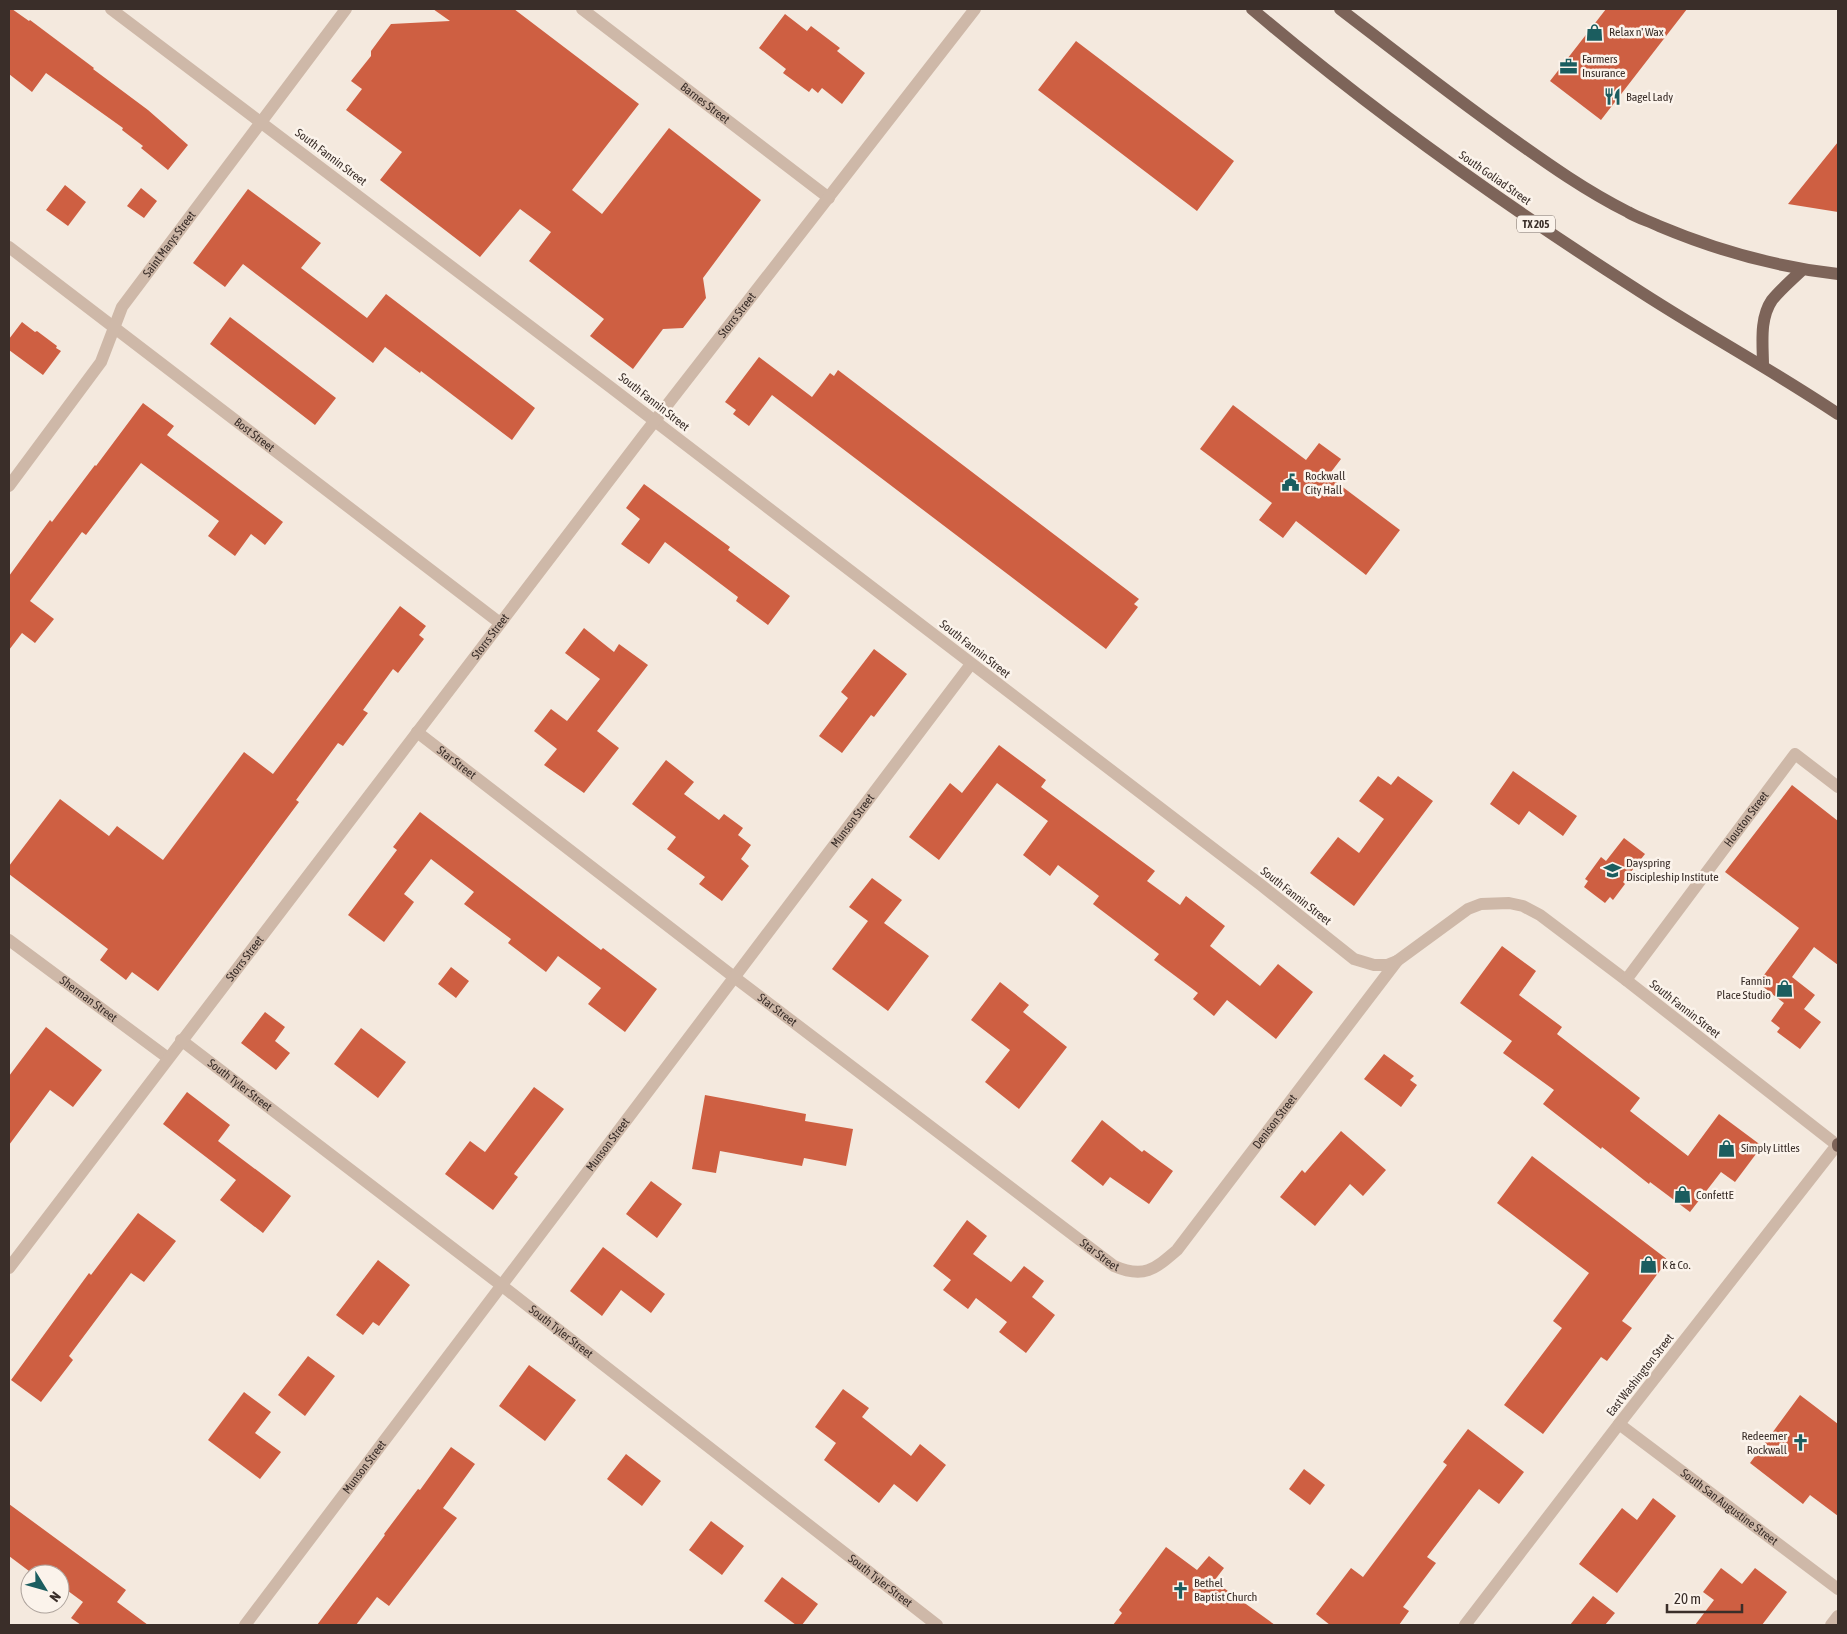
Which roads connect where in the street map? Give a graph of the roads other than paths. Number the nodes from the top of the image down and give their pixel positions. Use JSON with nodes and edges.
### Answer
{"nodes":[{"id":1,"x":111,"y":9,"type":"edge"},
{"id":2,"x":346,"y":9,"type":"edge"},
{"id":3,"x":582,"y":9,"type":"edge"},
{"id":4,"x":975,"y":9,"type":"edge"},
{"id":5,"x":1252,"y":9,"type":"edge"},
{"id":6,"x":1340,"y":9,"type":"edge"},
{"id":7,"x":262,"y":122,"type":"junction"},
{"id":8,"x":829,"y":198,"type":"junction"},
{"id":9,"x":9,"y":247,"type":"edge"},
{"id":10,"x":1803,"y":269,"type":"junction"},
{"id":11,"x":1838,"y":274,"type":"edge"},
{"id":12,"x":114,"y":328,"type":"junction"},
{"id":13,"x":1763,"y":366,"type":"junction"},
{"id":14,"x":1837,"y":410,"type":"edge"},
{"id":15,"x":655,"y":420,"type":"junction"},
{"id":16,"x":9,"y":486,"type":"edge"},
{"id":17,"x":500,"y":623,"type":"junction"},
{"id":18,"x":971,"y":664,"type":"junction"},
{"id":19,"x":417,"y":732,"type":"junction"},
{"id":20,"x":1838,"y":786,"type":"edge"},
{"id":21,"x":9,"y":940,"type":"edge"},
{"id":22,"x":1397,"y":961,"type":"junction"},
{"id":23,"x":734,"y":977,"type":"junction"},
{"id":24,"x":1626,"y":980,"type":"junction"},
{"id":25,"x":181,"y":1040,"type":"junction"},
{"id":26,"x":168,"y":1058,"type":"junction"},
{"id":27,"x":1838,"y":1145,"type":"edge"},
{"id":28,"x":9,"y":1268,"type":"edge"},
{"id":29,"x":1144,"y":1272,"type":"joint"},
{"id":30,"x":501,"y":1285,"type":"junction"},
{"id":31,"x":1619,"y":1424,"type":"junction"},
{"id":32,"x":1838,"y":1589,"type":"edge"},
{"id":33,"x":1838,"y":1616,"type":"edge"},
{"id":34,"x":245,"y":1625,"type":"edge"},
{"id":35,"x":937,"y":1625,"type":"edge"},
{"id":36,"x":1465,"y":1625,"type":"edge"},
{"id":37,"x":1831,"y":1625,"type":"edge"}],
"edges":[{"from":1,"to":7,"type":"street","name":"South Fannin Street"},
{"from":2,"to":7,"type":"street","name":"Saint Marys Street"},
{"from":3,"to":8,"type":"street","name":"Barnes Street"},
{"from":4,"to":8,"type":"street","name":"Storrs Street"},
{"from":5,"to":13,"type":"main road","name":"South Goliad Street","number":"TX 205"},
{"from":6,"to":10,"type":"main road"},
{"from":7,"to":12,"type":"street","name":"Saint Marys Street"},
{"from":7,"to":15,"type":"street","name":"South Fannin Street"},
{"from":8,"to":15,"type":"street","name":"Storrs Street"},
{"from":9,"to":12,"type":"street","name":"Bost Street"},
{"from":10,"to":11,"type":"main road"},
{"from":10,"to":13,"type":"main road"},
{"from":12,"to":16,"type":"street","name":"Saint Marys Street"},
{"from":12,"to":17,"type":"street","name":"Bost Street"},
{"from":13,"to":14,"type":"main road","name":"South Goliad Street","number":"TX 205"},
{"from":15,"to":17,"type":"street","name":"Storrs Street"},
{"from":15,"to":18,"type":"street","name":"South Fannin Street"},
{"from":17,"to":19,"type":"street","name":"Storrs Street"},
{"from":18,"to":22,"type":"street","name":"South Fannin Street"},
{"from":18,"to":23,"type":"street","name":"Munson Street"},
{"from":19,"to":23,"type":"street","name":"Star Street"},
{"from":19,"to":25,"type":"street","name":"Storrs Street"},
{"from":20,"to":24,"type":"street","name":"Houston Street"},
{"from":21,"to":26,"type":"street","name":"Sherman Street"},
{"from":22,"to":24,"type":"street","name":"South Fannin Street"},
{"from":22,"to":29,"type":"street","name":"Denison Street"},
{"from":23,"to":29,"type":"street","name":"Star Street"},
{"from":23,"to":30,"type":"street","name":"Munson Street"},
{"from":24,"to":27,"type":"street","name":"South Fannin Street"},
{"from":25,"to":26,"type":"street","name":"Storrs Street"},
{"from":25,"to":30,"type":"street","name":"South Tyler Street"},
{"from":26,"to":28,"type":"street","name":"Storrs Street"},
{"from":27,"to":31,"type":"street","name":"East Washington Street"},
{"from":30,"to":34,"type":"street","name":"Munson Street"},
{"from":30,"to":35,"type":"street","name":"South Tyler Street"},
{"from":31,"to":32,"type":"street","name":"South San Augustine Street"},
{"from":31,"to":36,"type":"street","name":"East Washington Street"},
{"from":33,"to":37,"type":"street"}]}
